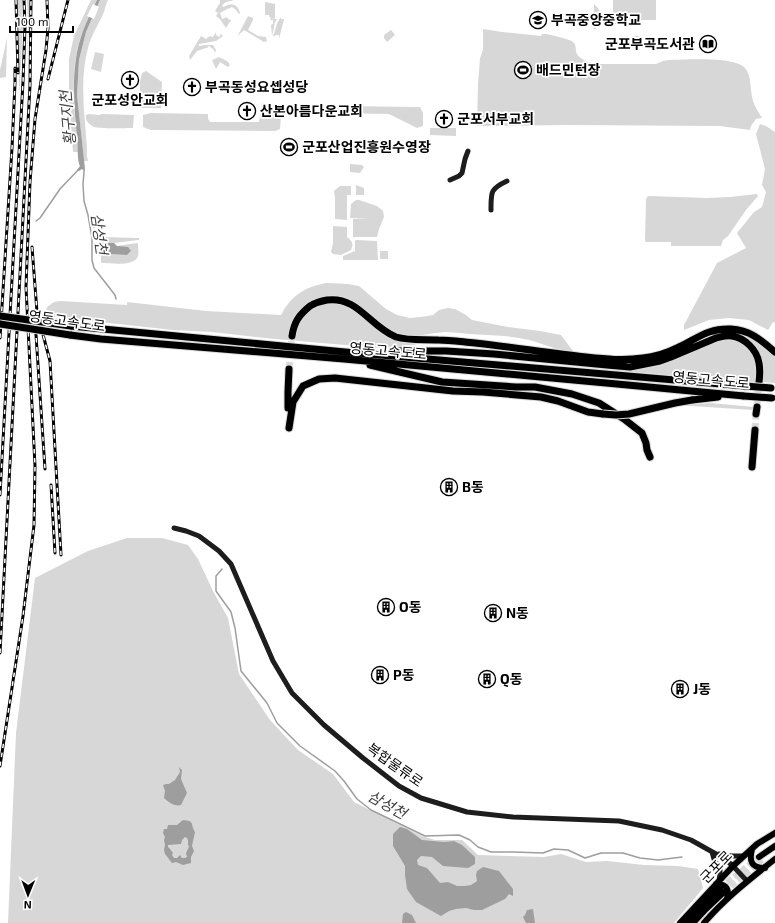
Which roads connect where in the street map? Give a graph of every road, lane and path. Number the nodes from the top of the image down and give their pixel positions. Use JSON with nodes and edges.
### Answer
{"nodes":[{"id":1,"x":468,"y":151,"type":"dead end"},
{"id":2,"x":450,"y":180,"type":"dead end"},
{"id":3,"x":507,"y":181,"type":"dead end"},
{"id":4,"x":491,"y":210,"type":"dead end"},
{"id":5,"x":0,"y":316,"type":"edge"},
{"id":6,"x":0,"y":324,"type":"edge"},
{"id":7,"x":292,"y":336,"type":"tunnel mouth"},
{"id":8,"x":775,"y":352,"type":"edge"},
{"id":9,"x":344,"y":356,"type":"junction"},
{"id":10,"x":290,"y":369,"type":"tunnel mouth"},
{"id":11,"x":759,"y":382,"type":"tunnel mouth"},
{"id":12,"x":773,"y":388,"type":"edge"},
{"id":13,"x":740,"y":396,"type":"junction"},
{"id":14,"x":774,"y":398,"type":"edge"},
{"id":15,"x":755,"y":430,"type":"tunnel mouth"},
{"id":16,"x":650,"y":457,"type":"dead end"},
{"id":17,"x":752,"y":466,"type":"dead end"},
{"id":18,"x":174,"y":528,"type":"dead end"},
{"id":19,"x":775,"y":833,"type":"edge"},
{"id":20,"x":775,"y":846,"type":"edge"},
{"id":21,"x":752,"y":849,"type":"junction"},
{"id":22,"x":775,"y":850,"type":"edge"},
{"id":23,"x":713,"y":853,"type":"junction"},
{"id":24,"x":743,"y":856,"type":"junction"},
{"id":25,"x":775,"y":860,"type":"edge"},
{"id":26,"x":732,"y":866,"type":"junction"},
{"id":27,"x":765,"y":868,"type":"junction"},
{"id":28,"x":747,"y":881,"type":"junction"},
{"id":29,"x":720,"y":886,"type":"junction"},
{"id":30,"x":727,"y":900,"type":"junction"},
{"id":31,"x":680,"y":923,"type":"edge"},
{"id":32,"x":686,"y":923,"type":"edge"},
{"id":33,"x":693,"y":923,"type":"edge"},
{"id":34,"x":704,"y":923,"type":"edge"}],
"edges":[{"from":1,"to":2,"type":"main road"},
{"from":3,"to":4,"type":"main road"},
{"from":5,"to":9,"type":"highway","name":"영동고속도로","bridge":true},
{"from":6,"to":9,"type":"highway","name":"영동고속도로","bridge":true},
{"from":7,"to":8,"type":"highway"},
{"from":9,"to":11,"type":"highway"},
{"from":9,"to":12,"type":"highway","name":"영동고속도로","bridge":true},
{"from":9,"to":13,"type":"highway","name":"영동고속도로"},
{"from":9,"to":16,"type":"highway"},
{"from":10,"to":13,"type":"highway","bridge":true},
{"from":13,"to":14,"type":"highway","name":"영동고속도로","bridge":true},
{"from":15,"to":17,"type":"highway"},
{"from":18,"to":23,"type":"main road","name":"복합물류로"},
{"from":19,"to":21,"type":"main road","name":"군포로"},
{"from":20,"to":22,"type":"main road"},
{"from":21,"to":24,"type":"main road","name":"군포로"},
{"from":21,"to":27,"type":"main road"},
{"from":23,"to":24,"type":"main road"},
{"from":23,"to":26,"type":"main road","name":"복합물류로"},
{"from":23,"to":29,"type":"main road"},
{"from":24,"to":26,"type":"main road","name":"군포로"},
{"from":25,"to":27,"type":"main road"},
{"from":26,"to":28,"type":"main road","name":"복합물류로"},
{"from":26,"to":29,"type":"main road","name":"군포로"},
{"from":27,"to":28,"type":"main road"},
{"from":28,"to":30,"type":"main road"},
{"from":29,"to":30,"type":"main road"},
{"from":29,"to":31,"type":"main road","name":"군포로"},
{"from":29,"to":32,"type":"main road","name":"군포로"},
{"from":29,"to":33,"type":"main road","name":"군포로"},
{"from":30,"to":34,"type":"main road"}]}
